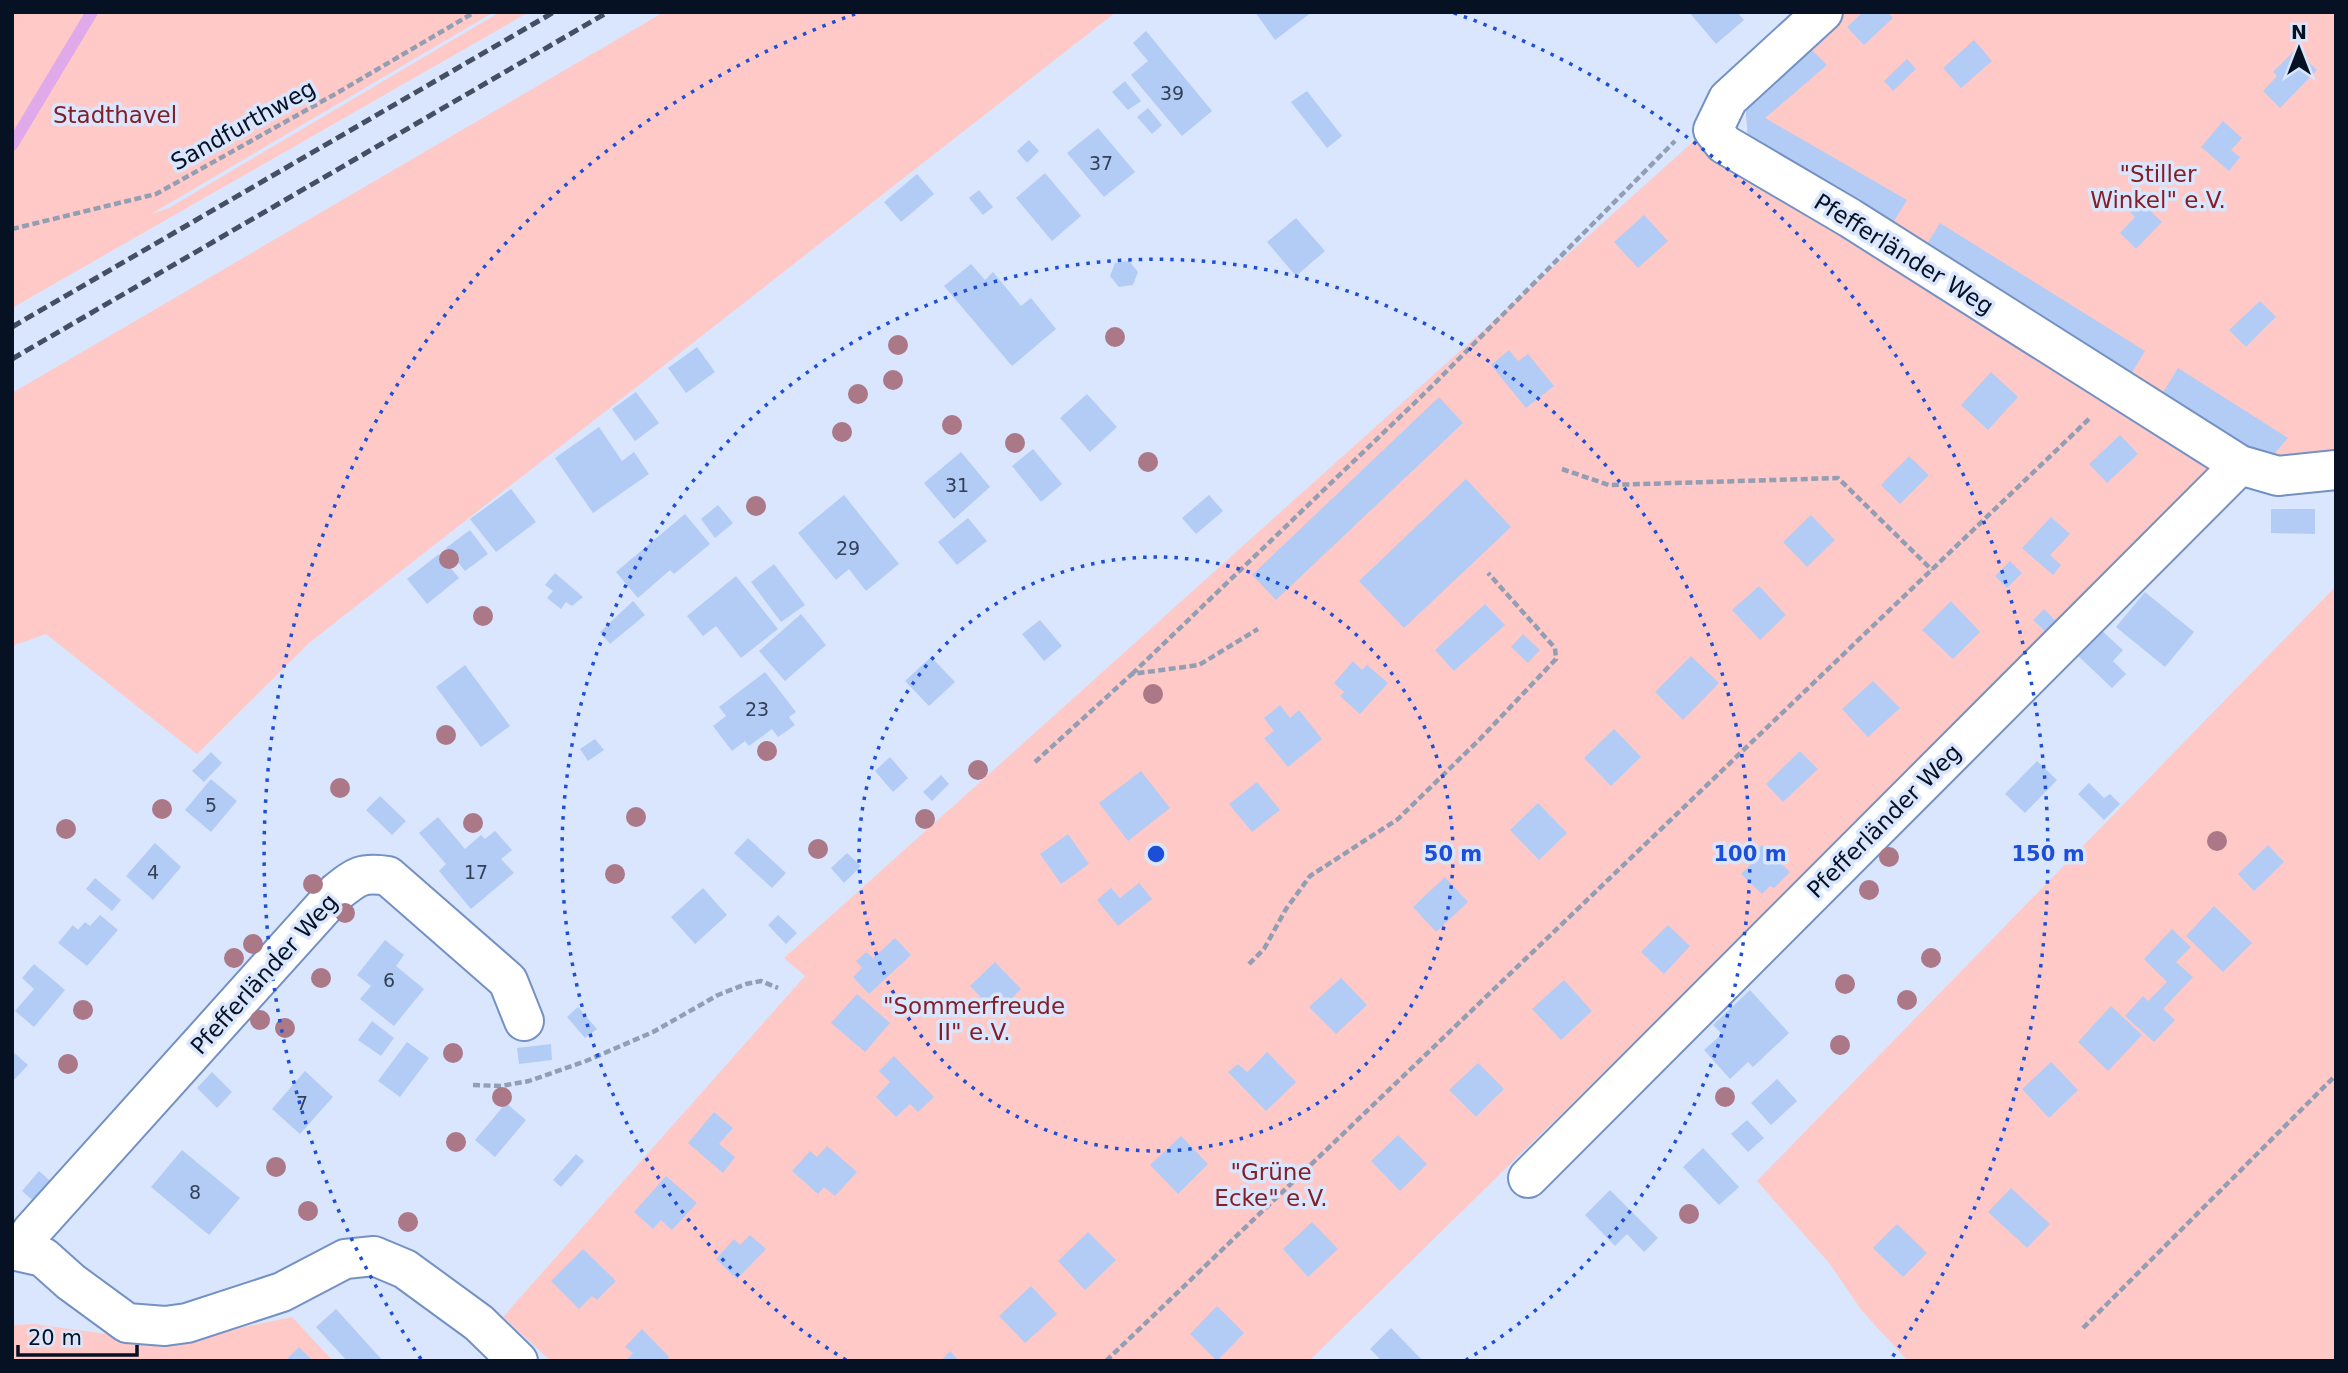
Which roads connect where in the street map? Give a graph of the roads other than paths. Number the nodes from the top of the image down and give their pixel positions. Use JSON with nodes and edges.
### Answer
{"nodes":[{"id":1,"x":1823,"y":12,"type":"edge"},
{"id":2,"x":2240,"y":465,"type":"junction"},
{"id":3,"x":2336,"y":470,"type":"edge"},
{"id":4,"x":524,"y":1021,"type":"dead end"},
{"id":5,"x":1528,"y":1178,"type":"dead end"},
{"id":6,"x":20,"y":1251,"type":"edge"},
{"id":7,"x":518,"y":1361,"type":"edge"}],
"edges":[{"from":1,"to":2,"type":"street","name":"Pfefferländer Weg"},
{"from":2,"to":3,"type":"street","name":"Pfefferländer Weg"},
{"from":2,"to":5,"type":"street","name":"Pfefferländer Weg"},
{"from":4,"to":6,"type":"street","name":"Pfefferländer Weg"},
{"from":6,"to":7,"type":"street","name":"Pfefferländer Weg"}]}
